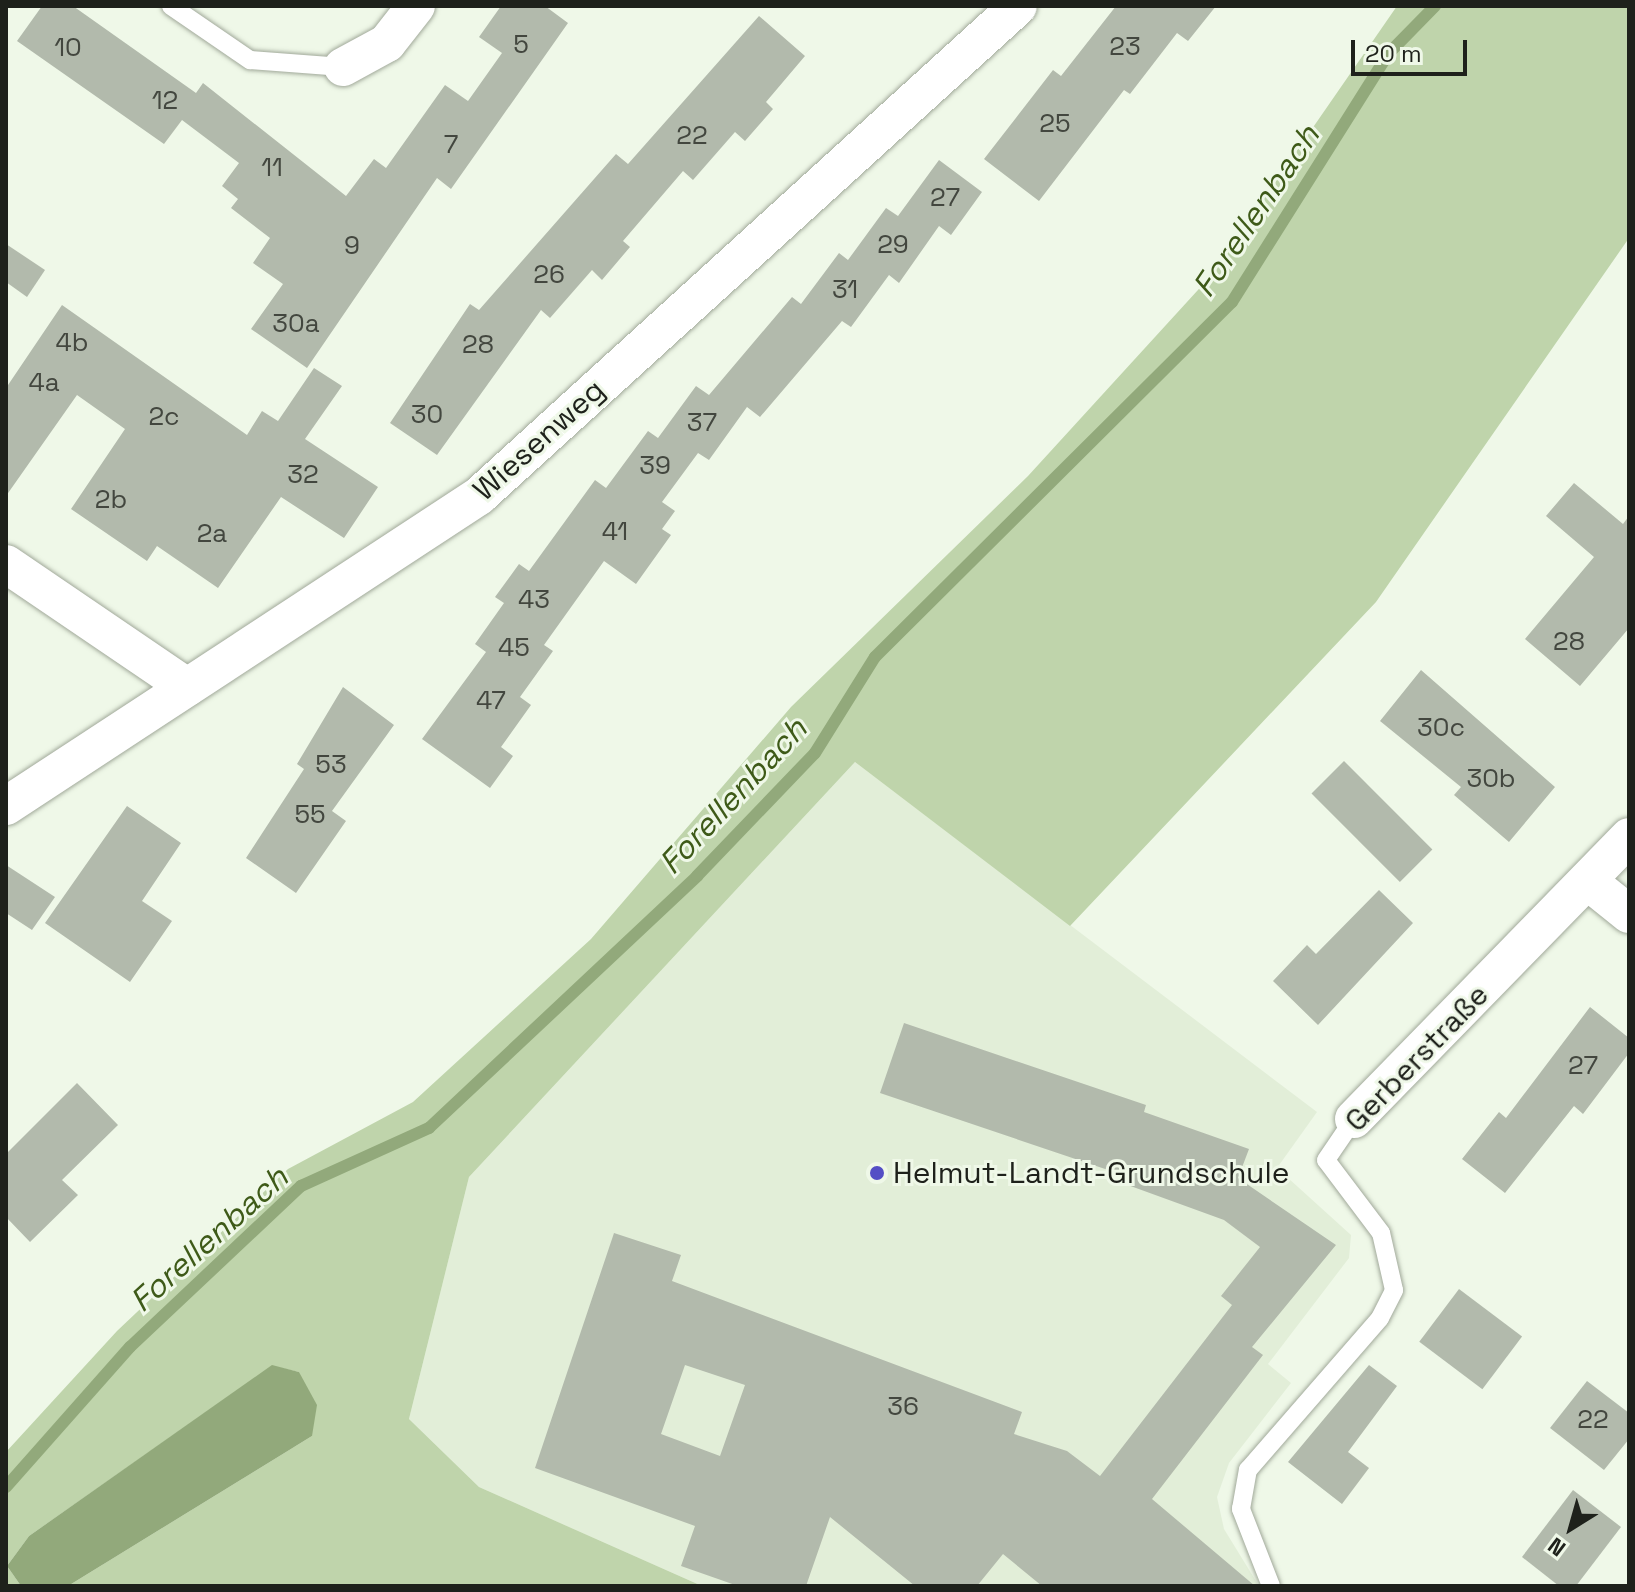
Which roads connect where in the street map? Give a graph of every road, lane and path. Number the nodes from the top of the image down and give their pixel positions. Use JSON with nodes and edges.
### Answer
{"nodes":[{"id":1,"x":171,"y":6,"type":"edge"},
{"id":2,"x":416,"y":6,"type":"edge"},
{"id":3,"x":1018,"y":6,"type":"edge"},
{"id":4,"x":343,"y":67,"type":"joint"},
{"id":5,"x":6,"y":564,"type":"edge"},
{"id":6,"x":187,"y":687,"type":"junction"},
{"id":7,"x":6,"y":806,"type":"edge"},
{"id":8,"x":1629,"y":837,"type":"edge"},
{"id":9,"x":1589,"y":882,"type":"junction"},
{"id":10,"x":1629,"y":914,"type":"edge"},
{"id":11,"x":1354,"y":1119,"type":"joint"},
{"id":12,"x":1271,"y":1586,"type":"edge"}],
"edges":[{"from":1,"to":4,"type":"lane"},
{"from":2,"to":4,"type":"street"},
{"from":3,"to":6,"type":"street","name":"Wiesenweg"},
{"from":5,"to":6,"type":"street"},
{"from":6,"to":7,"type":"street","name":"Wiesenweg"},
{"from":8,"to":9,"type":"street","name":"Gerberstraße"},
{"from":9,"to":10,"type":"street"},
{"from":9,"to":11,"type":"street","name":"Gerberstraße"},
{"from":11,"to":12,"type":"lane","name":"Gerberstraße"}]}
